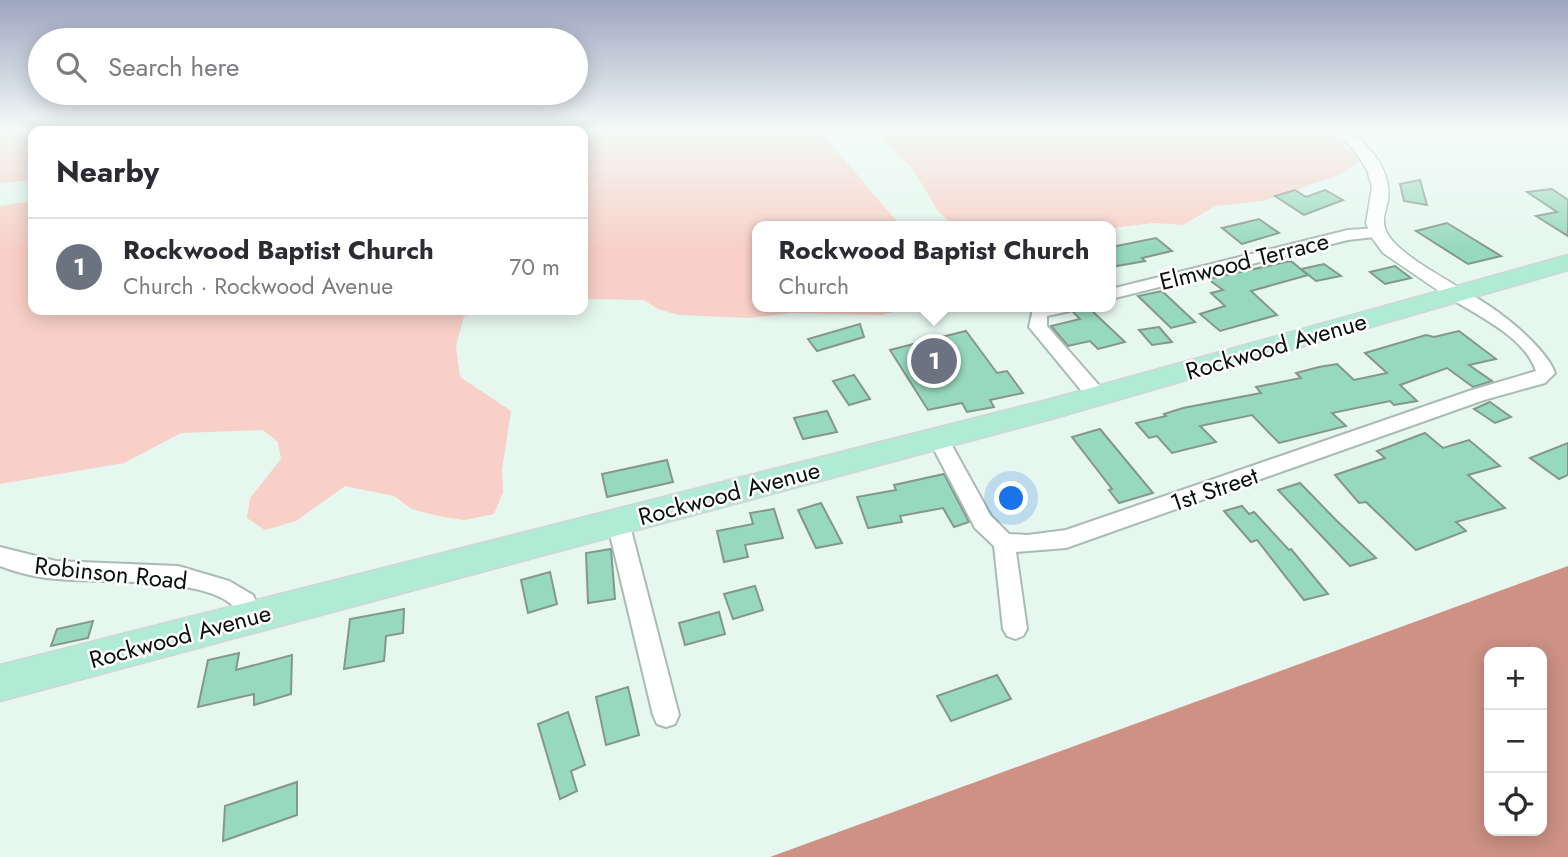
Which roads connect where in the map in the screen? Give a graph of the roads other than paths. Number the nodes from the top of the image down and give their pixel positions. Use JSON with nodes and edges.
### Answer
{"nodes":[{"id":1,"x":1373,"y":169,"type":"edge"},
{"id":2,"x":1378,"y":233,"type":"junction"},
{"id":3,"x":1568,"y":262,"type":"edge"},
{"id":4,"x":1116,"y":293,"type":"edge"},
{"id":5,"x":1456,"y":295,"type":"junction"},
{"id":6,"x":1044,"y":312,"type":"edge"},
{"id":7,"x":1097,"y":396,"type":"junction"},
{"id":8,"x":938,"y":438,"type":"junction"},
{"id":9,"x":618,"y":522,"type":"junction"},
{"id":10,"x":1004,"y":543,"type":"junction"},
{"id":11,"x":0,"y":556,"type":"edge"},
{"id":12,"x":251,"y":617,"type":"junction"},
{"id":13,"x":1015,"y":629,"type":"dead end"},
{"id":14,"x":0,"y":683,"type":"edge"},
{"id":15,"x":666,"y":715,"type":"dead end"}],
"edges":[{"from":1,"to":2,"type":"street"},
{"from":2,"to":4,"type":"street","name":"Elmwood Terrace"},
{"from":2,"to":5,"type":"street"},
{"from":3,"to":5,"type":"main road","name":"Rockwood Avenue"},
{"from":5,"to":7,"type":"main road","name":"Rockwood Avenue"},
{"from":5,"to":10,"type":"street","name":"1st Street"},
{"from":6,"to":7,"type":"street"},
{"from":7,"to":8,"type":"main road","name":"Rockwood Avenue"},
{"from":8,"to":9,"type":"main road","name":"Rockwood Avenue"},
{"from":8,"to":10,"type":"street"},
{"from":9,"to":12,"type":"main road","name":"Rockwood Avenue"},
{"from":9,"to":15,"type":"street"},
{"from":10,"to":13,"type":"street"},
{"from":11,"to":12,"type":"street","name":"Robinson Road"},
{"from":12,"to":14,"type":"main road","name":"Rockwood Avenue"}]}
